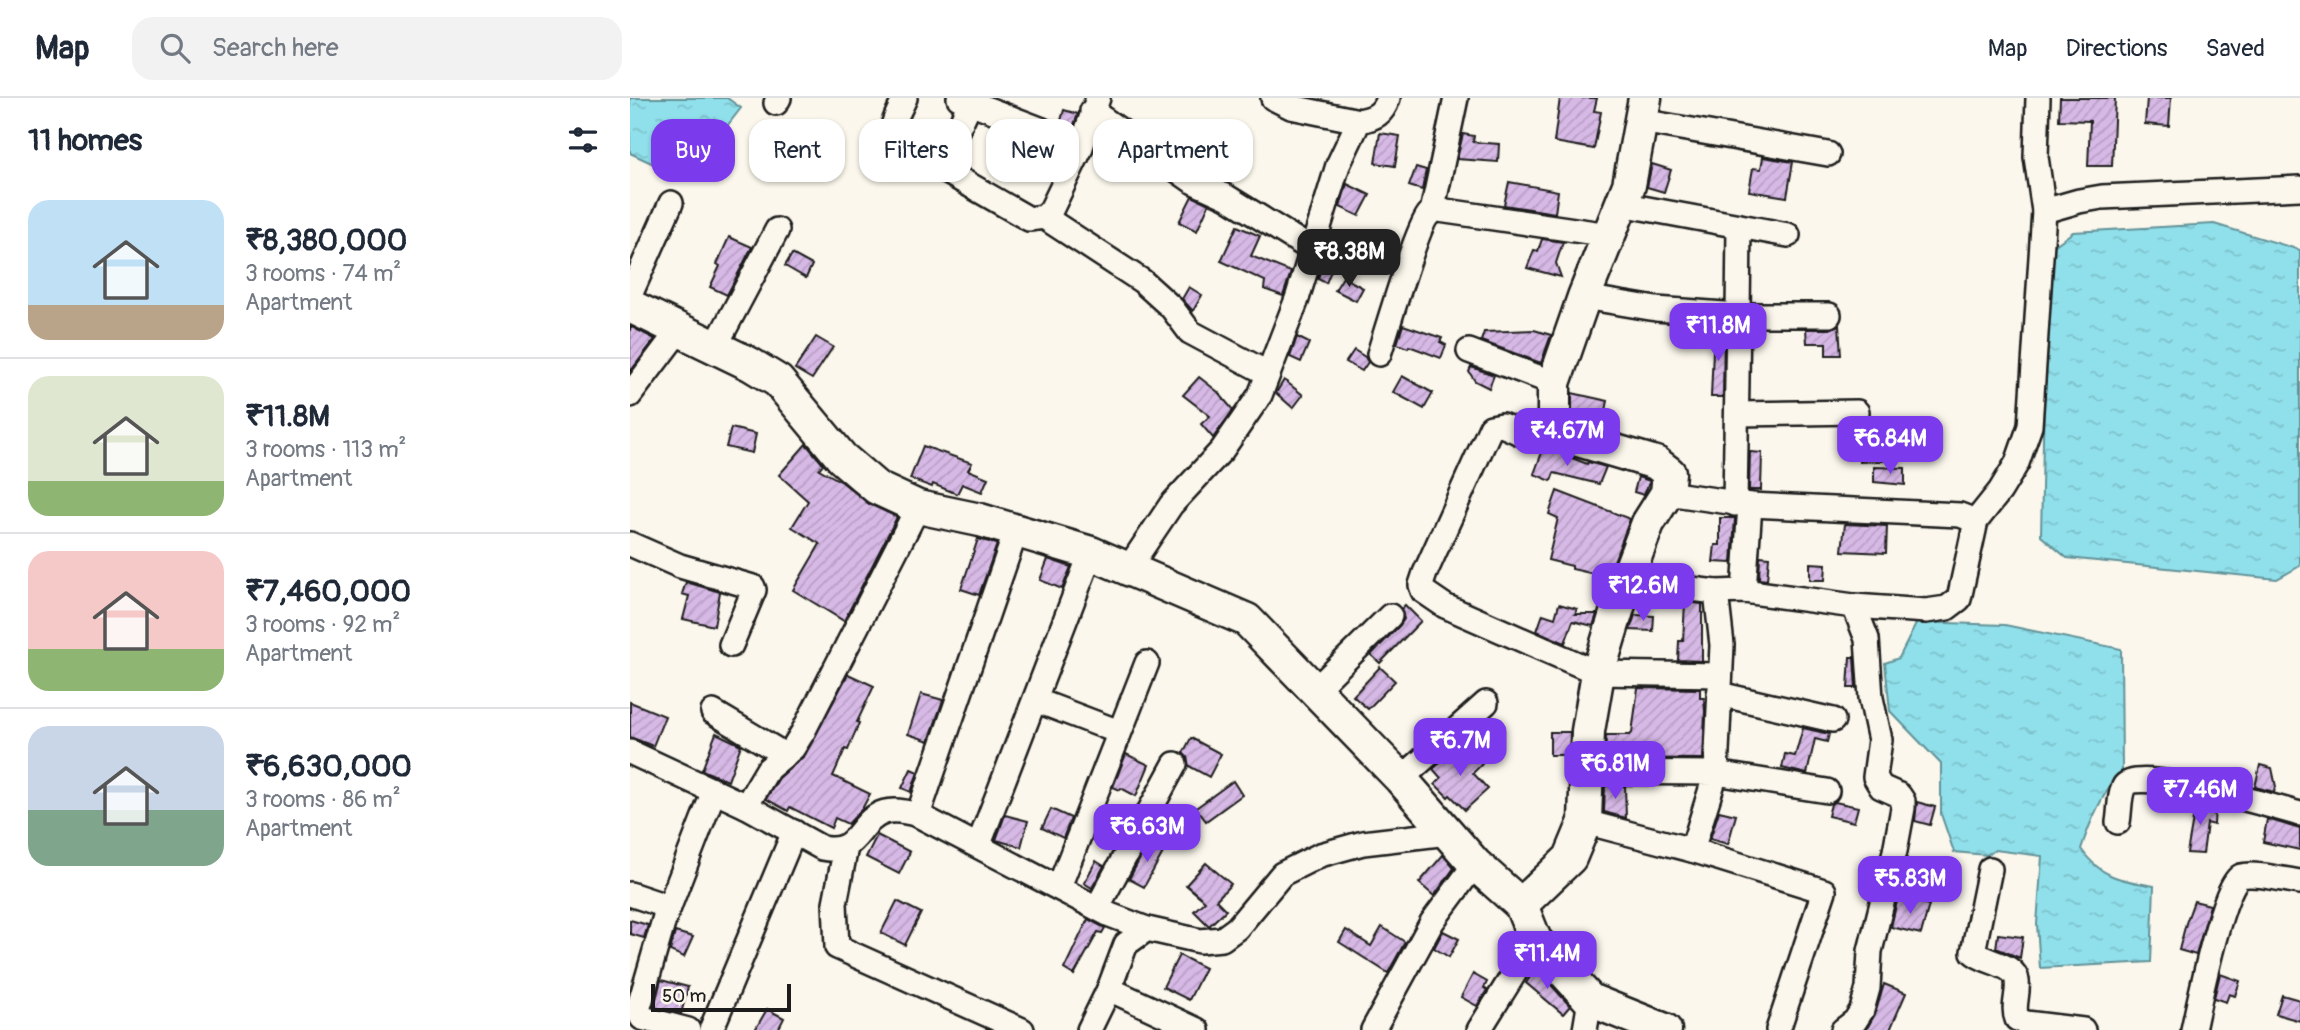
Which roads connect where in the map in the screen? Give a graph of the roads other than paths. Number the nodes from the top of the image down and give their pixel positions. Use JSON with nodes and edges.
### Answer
{"nodes":[{"id":1,"x":905,"y":98,"type":"edge"},
{"id":2,"x":1273,"y":98,"type":"edge"},
{"id":3,"x":1388,"y":98,"type":"edge"},
{"id":4,"x":1456,"y":98,"type":"edge"},
{"id":5,"x":2038,"y":98,"type":"edge"},
{"id":6,"x":964,"y":101,"type":"edge"},
{"id":7,"x":1095,"y":104,"type":"edge"},
{"id":8,"x":1643,"y":110,"type":"edge"},
{"id":9,"x":896,"y":119,"type":"edge"},
{"id":10,"x":958,"y":119,"type":"edge"},
{"id":11,"x":1359,"y":121,"type":"junction"},
{"id":12,"x":1080,"y":150,"type":"junction"},
{"id":13,"x":1828,"y":154,"type":"dead end"},
{"id":14,"x":964,"y":182,"type":"edge"},
{"id":15,"x":2300,"y":188,"type":"edge"},
{"id":16,"x":671,"y":203,"type":"dead end"},
{"id":17,"x":1621,"y":204,"type":"junction"},
{"id":18,"x":2044,"y":211,"type":"junction"},
{"id":19,"x":1432,"y":212,"type":"junction"},
{"id":20,"x":1044,"y":217,"type":"junction"},
{"id":21,"x":1739,"y":226,"type":"junction"},
{"id":22,"x":777,"y":230,"type":"dead end"},
{"id":23,"x":1609,"y":235,"type":"junction"},
{"id":24,"x":1788,"y":235,"type":"dead end"},
{"id":25,"x":1311,"y":249,"type":"junction"},
{"id":26,"x":630,"y":295,"type":"edge"},
{"id":27,"x":1584,"y":297,"type":"junction"},
{"id":28,"x":630,"y":306,"type":"edge"},
{"id":29,"x":1738,"y":315,"type":"junction"},
{"id":30,"x":1829,"y":315,"type":"dead end"},
{"id":31,"x":679,"y":330,"type":"junction"},
{"id":32,"x":715,"y":347,"type":"junction"},
{"id":33,"x":1469,"y":351,"type":"dead end"},
{"id":34,"x":1379,"y":354,"type":"dead end"},
{"id":35,"x":1267,"y":373,"type":"junction"},
{"id":36,"x":1554,"y":383,"type":"junction"},
{"id":37,"x":630,"y":396,"type":"edge"},
{"id":38,"x":1857,"y":412,"type":"dead end"},
{"id":39,"x":1737,"y":414,"type":"junction"},
{"id":40,"x":1554,"y":425,"type":"junction"},
{"id":41,"x":1667,"y":493,"type":"junction"},
{"id":42,"x":1742,"y":504,"type":"junction"},
{"id":43,"x":918,"y":507,"type":"junction"},
{"id":44,"x":1976,"y":522,"type":"junction"},
{"id":45,"x":1016,"y":530,"type":"junction"},
{"id":46,"x":630,"y":544,"type":"edge"},
{"id":47,"x":1091,"y":553,"type":"junction"},
{"id":48,"x":1128,"y":569,"type":"junction"},
{"id":49,"x":1626,"y":581,"type":"junction"},
{"id":50,"x":1744,"y":591,"type":"junction"},
{"id":51,"x":1716,"y":592,"type":"junction"},
{"id":52,"x":1854,"y":606,"type":"junction"},
{"id":53,"x":1390,"y":616,"type":"dead end"},
{"id":54,"x":732,"y":645,"type":"dead end"},
{"id":55,"x":1147,"y":663,"type":"dead end"},
{"id":56,"x":1598,"y":673,"type":"junction"},
{"id":57,"x":1720,"y":685,"type":"junction"},
{"id":58,"x":1315,"y":690,"type":"junction"},
{"id":59,"x":1035,"y":700,"type":"junction"},
{"id":60,"x":1486,"y":703,"type":"dead end"},
{"id":61,"x":713,"y":712,"type":"dead end"},
{"id":62,"x":1833,"y":720,"type":"dead end"},
{"id":63,"x":1119,"y":732,"type":"junction"},
{"id":64,"x":630,"y":751,"type":"edge"},
{"id":65,"x":785,"y":755,"type":"junction"},
{"id":66,"x":1175,"y":764,"type":"dead end"},
{"id":67,"x":1585,"y":772,"type":"junction"},
{"id":68,"x":1716,"y":773,"type":"junction"},
{"id":69,"x":1401,"y":779,"type":"junction"},
{"id":70,"x":714,"y":791,"type":"junction"},
{"id":71,"x":1827,"y":791,"type":"dead end"},
{"id":72,"x":746,"y":806,"type":"junction"},
{"id":73,"x":918,"y":814,"type":"junction"},
{"id":74,"x":2300,"y":814,"type":"edge"},
{"id":75,"x":1585,"y":822,"type":"junction"},
{"id":76,"x":2118,"y":822,"type":"dead end"},
{"id":77,"x":794,"y":832,"type":"junction"},
{"id":78,"x":1448,"y":833,"type":"junction"},
{"id":79,"x":979,"y":844,"type":"junction"},
{"id":80,"x":846,"y":847,"type":"junction"},
{"id":81,"x":1692,"y":850,"type":"junction"},
{"id":82,"x":1475,"y":864,"type":"junction"},
{"id":83,"x":1990,"y":870,"type":"dead end"},
{"id":84,"x":2300,"y":882,"type":"edge"},
{"id":85,"x":1059,"y":887,"type":"junction"},
{"id":86,"x":630,"y":894,"type":"edge"},
{"id":87,"x":1521,"y":905,"type":"junction"},
{"id":88,"x":668,"y":907,"type":"junction"},
{"id":89,"x":1097,"y":908,"type":"junction"},
{"id":90,"x":1147,"y":929,"type":"junction"},
{"id":91,"x":1535,"y":940,"type":"junction"},
{"id":92,"x":1109,"y":989,"type":"junction"},
{"id":93,"x":1590,"y":1000,"type":"junction"},
{"id":94,"x":688,"y":1030,"type":"edge"},
{"id":95,"x":711,"y":1030,"type":"edge"},
{"id":96,"x":1022,"y":1030,"type":"edge"},
{"id":97,"x":1090,"y":1030,"type":"edge"},
{"id":98,"x":1197,"y":1030,"type":"edge"},
{"id":99,"x":1373,"y":1030,"type":"edge"},
{"id":100,"x":1479,"y":1030,"type":"edge"},
{"id":101,"x":1584,"y":1030,"type":"edge"},
{"id":102,"x":1665,"y":1030,"type":"edge"},
{"id":103,"x":1778,"y":1030,"type":"edge"},
{"id":104,"x":1843,"y":1030,"type":"edge"},
{"id":105,"x":2083,"y":1030,"type":"edge"},
{"id":106,"x":2193,"y":1030,"type":"edge"}],
"edges":[{"from":1,"to":9,"type":"street"},
{"from":2,"to":11,"type":"street"},
{"from":3,"to":11,"type":"street"},
{"from":4,"to":19,"type":"street"},
{"from":5,"to":18,"type":"street"},
{"from":6,"to":10,"type":"street"},
{"from":6,"to":12,"type":"street"},
{"from":7,"to":12,"type":"street"},
{"from":7,"to":25,"type":"street"},
{"from":8,"to":13,"type":"street"},
{"from":8,"to":17,"type":"street"},
{"from":11,"to":25,"type":"street"},
{"from":12,"to":20,"type":"street"},
{"from":14,"to":20,"type":"street"},
{"from":15,"to":18,"type":"street"},
{"from":16,"to":26,"type":"street"},
{"from":17,"to":21,"type":"street"},
{"from":17,"to":23,"type":"street"},
{"from":18,"to":44,"type":"street"},
{"from":19,"to":23,"type":"street"},
{"from":19,"to":34,"type":"street"},
{"from":20,"to":35,"type":"street"},
{"from":21,"to":24,"type":"street"},
{"from":21,"to":29,"type":"street"},
{"from":22,"to":32,"type":"street"},
{"from":23,"to":27,"type":"street"},
{"from":25,"to":35,"type":"street"},
{"from":27,"to":29,"type":"street"},
{"from":27,"to":36,"type":"street"},
{"from":28,"to":31,"type":"street"},
{"from":29,"to":30,"type":"street"},
{"from":29,"to":39,"type":"street"},
{"from":31,"to":32,"type":"street"},
{"from":31,"to":37,"type":"street"},
{"from":32,"to":43,"type":"street"},
{"from":33,"to":36,"type":"street"},
{"from":35,"to":48,"type":"street"},
{"from":36,"to":40,"type":"street"},
{"from":38,"to":39,"type":"street"},
{"from":39,"to":42,"type":"street"},
{"from":40,"to":41,"type":"street"},
{"from":40,"to":56,"type":"street"},
{"from":41,"to":42,"type":"street"},
{"from":41,"to":49,"type":"street"},
{"from":42,"to":44,"type":"street"},
{"from":42,"to":50,"type":"street"},
{"from":43,"to":45,"type":"street"},
{"from":43,"to":65,"type":"street"},
{"from":44,"to":52,"type":"street"},
{"from":45,"to":47,"type":"street"},
{"from":45,"to":73,"type":"street"},
{"from":46,"to":54,"type":"street"},
{"from":47,"to":48,"type":"street"},
{"from":47,"to":59,"type":"street"},
{"from":48,"to":58,"type":"street"},
{"from":49,"to":51,"type":"street"},
{"from":49,"to":56,"type":"street"},
{"from":50,"to":51,"type":"street"},
{"from":50,"to":52,"type":"street"},
{"from":51,"to":57,"type":"street"},
{"from":52,"to":104,"type":"street"},
{"from":53,"to":58,"type":"street"},
{"from":55,"to":63,"type":"street"},
{"from":56,"to":57,"type":"street"},
{"from":56,"to":67,"type":"street"},
{"from":57,"to":62,"type":"street"},
{"from":57,"to":68,"type":"street"},
{"from":58,"to":69,"type":"street"},
{"from":59,"to":63,"type":"street"},
{"from":59,"to":79,"type":"street"},
{"from":60,"to":69,"type":"street"},
{"from":61,"to":65,"type":"street"},
{"from":63,"to":85,"type":"street"},
{"from":64,"to":70,"type":"street"},
{"from":65,"to":72,"type":"street"},
{"from":66,"to":89,"type":"street"},
{"from":67,"to":68,"type":"street"},
{"from":67,"to":75,"type":"street"},
{"from":68,"to":71,"type":"street"},
{"from":68,"to":81,"type":"street"},
{"from":69,"to":78,"type":"street"},
{"from":70,"to":72,"type":"street"},
{"from":70,"to":88,"type":"street"},
{"from":72,"to":77,"type":"street"},
{"from":73,"to":79,"type":"street"},
{"from":73,"to":80,"type":"street"},
{"from":74,"to":76,"type":"street"},
{"from":75,"to":81,"type":"street"},
{"from":75,"to":87,"type":"street"},
{"from":77,"to":80,"type":"street"},
{"from":77,"to":95,"type":"street"},
{"from":78,"to":82,"type":"street"},
{"from":78,"to":90,"type":"street"},
{"from":79,"to":85,"type":"street"},
{"from":80,"to":96,"type":"street"},
{"from":81,"to":103,"type":"street"},
{"from":82,"to":87,"type":"street"},
{"from":82,"to":99,"type":"street"},
{"from":83,"to":105,"type":"street"},
{"from":84,"to":106,"type":"street"},
{"from":85,"to":89,"type":"street"},
{"from":86,"to":88,"type":"street"},
{"from":87,"to":91,"type":"street"},
{"from":88,"to":94,"type":"street"},
{"from":89,"to":90,"type":"street"},
{"from":90,"to":92,"type":"street"},
{"from":91,"to":93,"type":"street"},
{"from":91,"to":100,"type":"street"},
{"from":92,"to":97,"type":"street"},
{"from":92,"to":98,"type":"street"},
{"from":93,"to":101,"type":"street"},
{"from":93,"to":102,"type":"street"}]}
